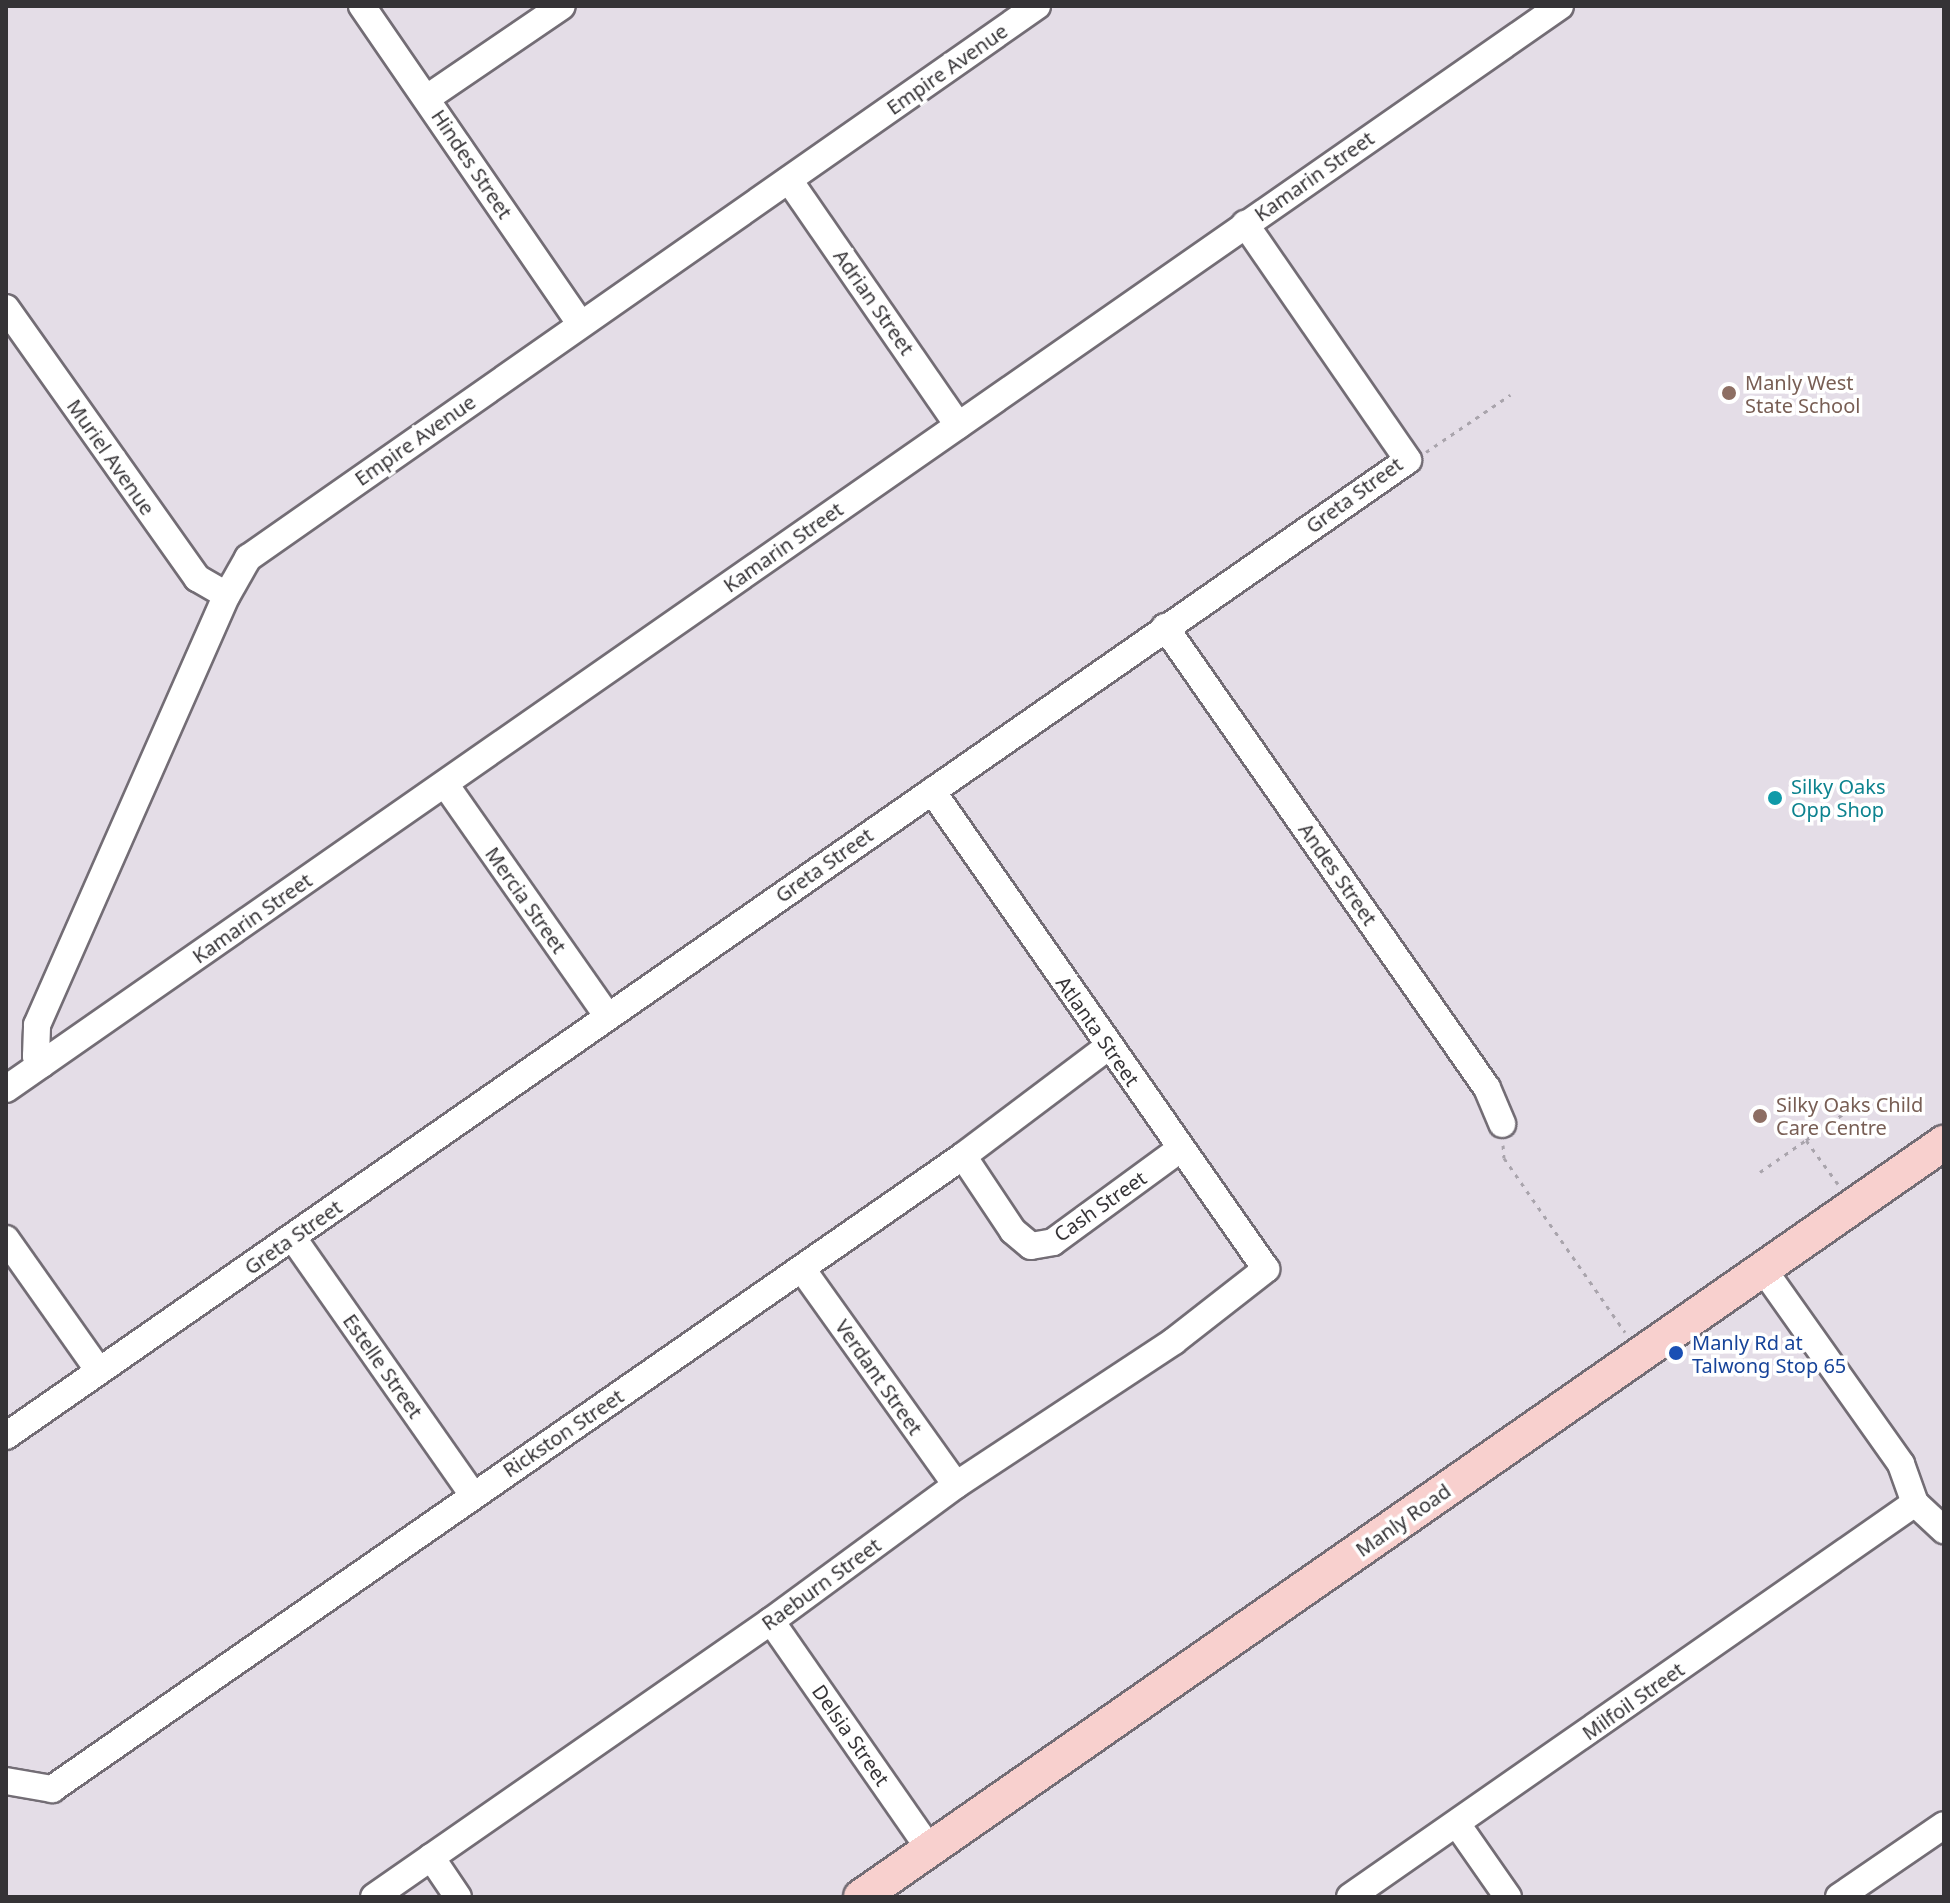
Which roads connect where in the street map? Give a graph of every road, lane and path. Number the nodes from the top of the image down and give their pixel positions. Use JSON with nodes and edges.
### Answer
{"nodes":[{"id":1,"x":362,"y":6,"type":"edge"},
{"id":2,"x":562,"y":6,"type":"edge"},
{"id":3,"x":1037,"y":6,"type":"edge"},
{"id":4,"x":1560,"y":6,"type":"edge"},
{"id":5,"x":427,"y":98,"type":"junction"},
{"id":6,"x":789,"y":180,"type":"junction"},
{"id":7,"x":1245,"y":224,"type":"junction"},
{"id":8,"x":6,"y":308,"type":"edge"},
{"id":9,"x":580,"y":323,"type":"junction"},
{"id":10,"x":1510,"y":395,"type":"dead end"},
{"id":11,"x":958,"y":425,"type":"junction"},
{"id":12,"x":1408,"y":460,"type":"junction"},
{"id":13,"x":227,"y":595,"type":"junction"},
{"id":14,"x":1165,"y":627,"type":"junction"},
{"id":15,"x":445,"y":784,"type":"junction"},
{"id":16,"x":932,"y":791,"type":"junction"},
{"id":17,"x":607,"y":1015,"type":"junction"},
{"id":18,"x":1109,"y":1046,"type":"junction"},
{"id":19,"x":42,"y":1064,"type":"junction"},
{"id":20,"x":6,"y":1089,"type":"edge"},
{"id":21,"x":1870,"y":1095,"type":"dead end"},
{"id":22,"x":1502,"y":1124,"type":"joint"},
{"id":23,"x":1806,"y":1140,"type":"junction"},
{"id":24,"x":1944,"y":1143,"type":"edge"},
{"id":25,"x":1180,"y":1149,"type":"junction"},
{"id":26,"x":963,"y":1156,"type":"junction"},
{"id":27,"x":1760,"y":1172,"type":"dead end"},
{"id":28,"x":1840,"y":1187,"type":"dead end"},
{"id":29,"x":293,"y":1238,"type":"junction"},
{"id":30,"x":6,"y":1239,"type":"edge"},
{"id":31,"x":802,"y":1269,"type":"junction"},
{"id":32,"x":1266,"y":1269,"type":"joint"},
{"id":33,"x":1763,"y":1269,"type":"junction"},
{"id":34,"x":1627,"y":1335,"type":"dead end"},
{"id":35,"x":99,"y":1371,"type":"junction"},
{"id":36,"x":6,"y":1436,"type":"edge"},
{"id":37,"x":956,"y":1485,"type":"junction"},
{"id":38,"x":473,"y":1495,"type":"junction"},
{"id":39,"x":1915,"y":1503,"type":"junction"},
{"id":40,"x":1944,"y":1530,"type":"edge"},
{"id":41,"x":771,"y":1621,"type":"junction"},
{"id":42,"x":6,"y":1781,"type":"edge"},
{"id":43,"x":1457,"y":1824,"type":"junction"},
{"id":44,"x":1944,"y":1825,"type":"edge"},
{"id":45,"x":930,"y":1850,"type":"junction"},
{"id":46,"x":431,"y":1857,"type":"junction"},
{"id":47,"x":374,"y":1897,"type":"edge"},
{"id":48,"x":458,"y":1897,"type":"edge"},
{"id":49,"x":861,"y":1897,"type":"edge"},
{"id":50,"x":1350,"y":1897,"type":"edge"},
{"id":51,"x":1508,"y":1897,"type":"edge"},
{"id":52,"x":1839,"y":1897,"type":"edge"}],
"edges":[{"from":1,"to":5,"type":"street","name":"Hindes Street"},
{"from":2,"to":5,"type":"street"},
{"from":3,"to":6,"type":"street","name":"Empire Avenue"},
{"from":4,"to":7,"type":"street","name":"Kamarin Street"},
{"from":5,"to":9,"type":"street","name":"Hindes Street"},
{"from":6,"to":9,"type":"street","name":"Empire Avenue"},
{"from":6,"to":11,"type":"street","name":"Adrian Street"},
{"from":7,"to":11,"type":"street","name":"Kamarin Street"},
{"from":7,"to":12,"type":"street","name":"Greta Street"},
{"from":8,"to":13,"type":"street","name":"Muriel Avenue"},
{"from":9,"to":13,"type":"street","name":"Empire Avenue"},
{"from":10,"to":12,"type":"path"},
{"from":11,"to":15,"type":"street","name":"Kamarin Street"},
{"from":12,"to":14,"type":"street","name":"Greta Street"},
{"from":13,"to":19,"type":"street","name":"Empire Avenue"},
{"from":14,"to":16,"type":"street","name":"Greta Street"},
{"from":14,"to":22,"type":"street","name":"Andes Street"},
{"from":15,"to":17,"type":"street","name":"Mercia Street"},
{"from":15,"to":19,"type":"street","name":"Kamarin Street"},
{"from":16,"to":17,"type":"street","name":"Greta Street"},
{"from":16,"to":18,"type":"street","name":"Atlanta Street"},
{"from":17,"to":29,"type":"street","name":"Greta Street"},
{"from":18,"to":25,"type":"street","name":"Atlanta Street"},
{"from":18,"to":26,"type":"street","name":"Rickston Street"},
{"from":19,"to":20,"type":"street","name":"Kamarin Street"},
{"from":21,"to":23,"type":"path"},
{"from":22,"to":34,"type":"path"},
{"from":23,"to":27,"type":"path"},
{"from":23,"to":28,"type":"path"},
{"from":24,"to":33,"type":"main road","name":"Manly Road"},
{"from":25,"to":26,"type":"street","name":"Cash Street"},
{"from":25,"to":32,"type":"street","name":"Atlanta Street"},
{"from":26,"to":31,"type":"street","name":"Rickston Street"},
{"from":29,"to":35,"type":"street","name":"Greta Street"},
{"from":29,"to":38,"type":"street","name":"Estelle Street"},
{"from":30,"to":35,"type":"street"},
{"from":31,"to":37,"type":"street","name":"Verdant Street"},
{"from":31,"to":38,"type":"street","name":"Rickston Street"},
{"from":32,"to":37,"type":"street","name":"Raeburn Street"},
{"from":33,"to":39,"type":"street"},
{"from":33,"to":45,"type":"main road","name":"Manly Road"},
{"from":35,"to":36,"type":"street","name":"Greta Street"},
{"from":37,"to":41,"type":"street","name":"Raeburn Street"},
{"from":38,"to":42,"type":"street","name":"Rickston Street"},
{"from":39,"to":40,"type":"street"},
{"from":39,"to":43,"type":"street","name":"Milfoil Street"},
{"from":41,"to":45,"type":"street","name":"Delsia Street"},
{"from":41,"to":46,"type":"street","name":"Raeburn Street"},
{"from":43,"to":50,"type":"street","name":"Milfoil Street"},
{"from":43,"to":51,"type":"street"},
{"from":44,"to":52,"type":"street"},
{"from":45,"to":49,"type":"main road","name":"Manly Road"},
{"from":46,"to":47,"type":"street","name":"Raeburn Street"},
{"from":46,"to":48,"type":"street"}]}
